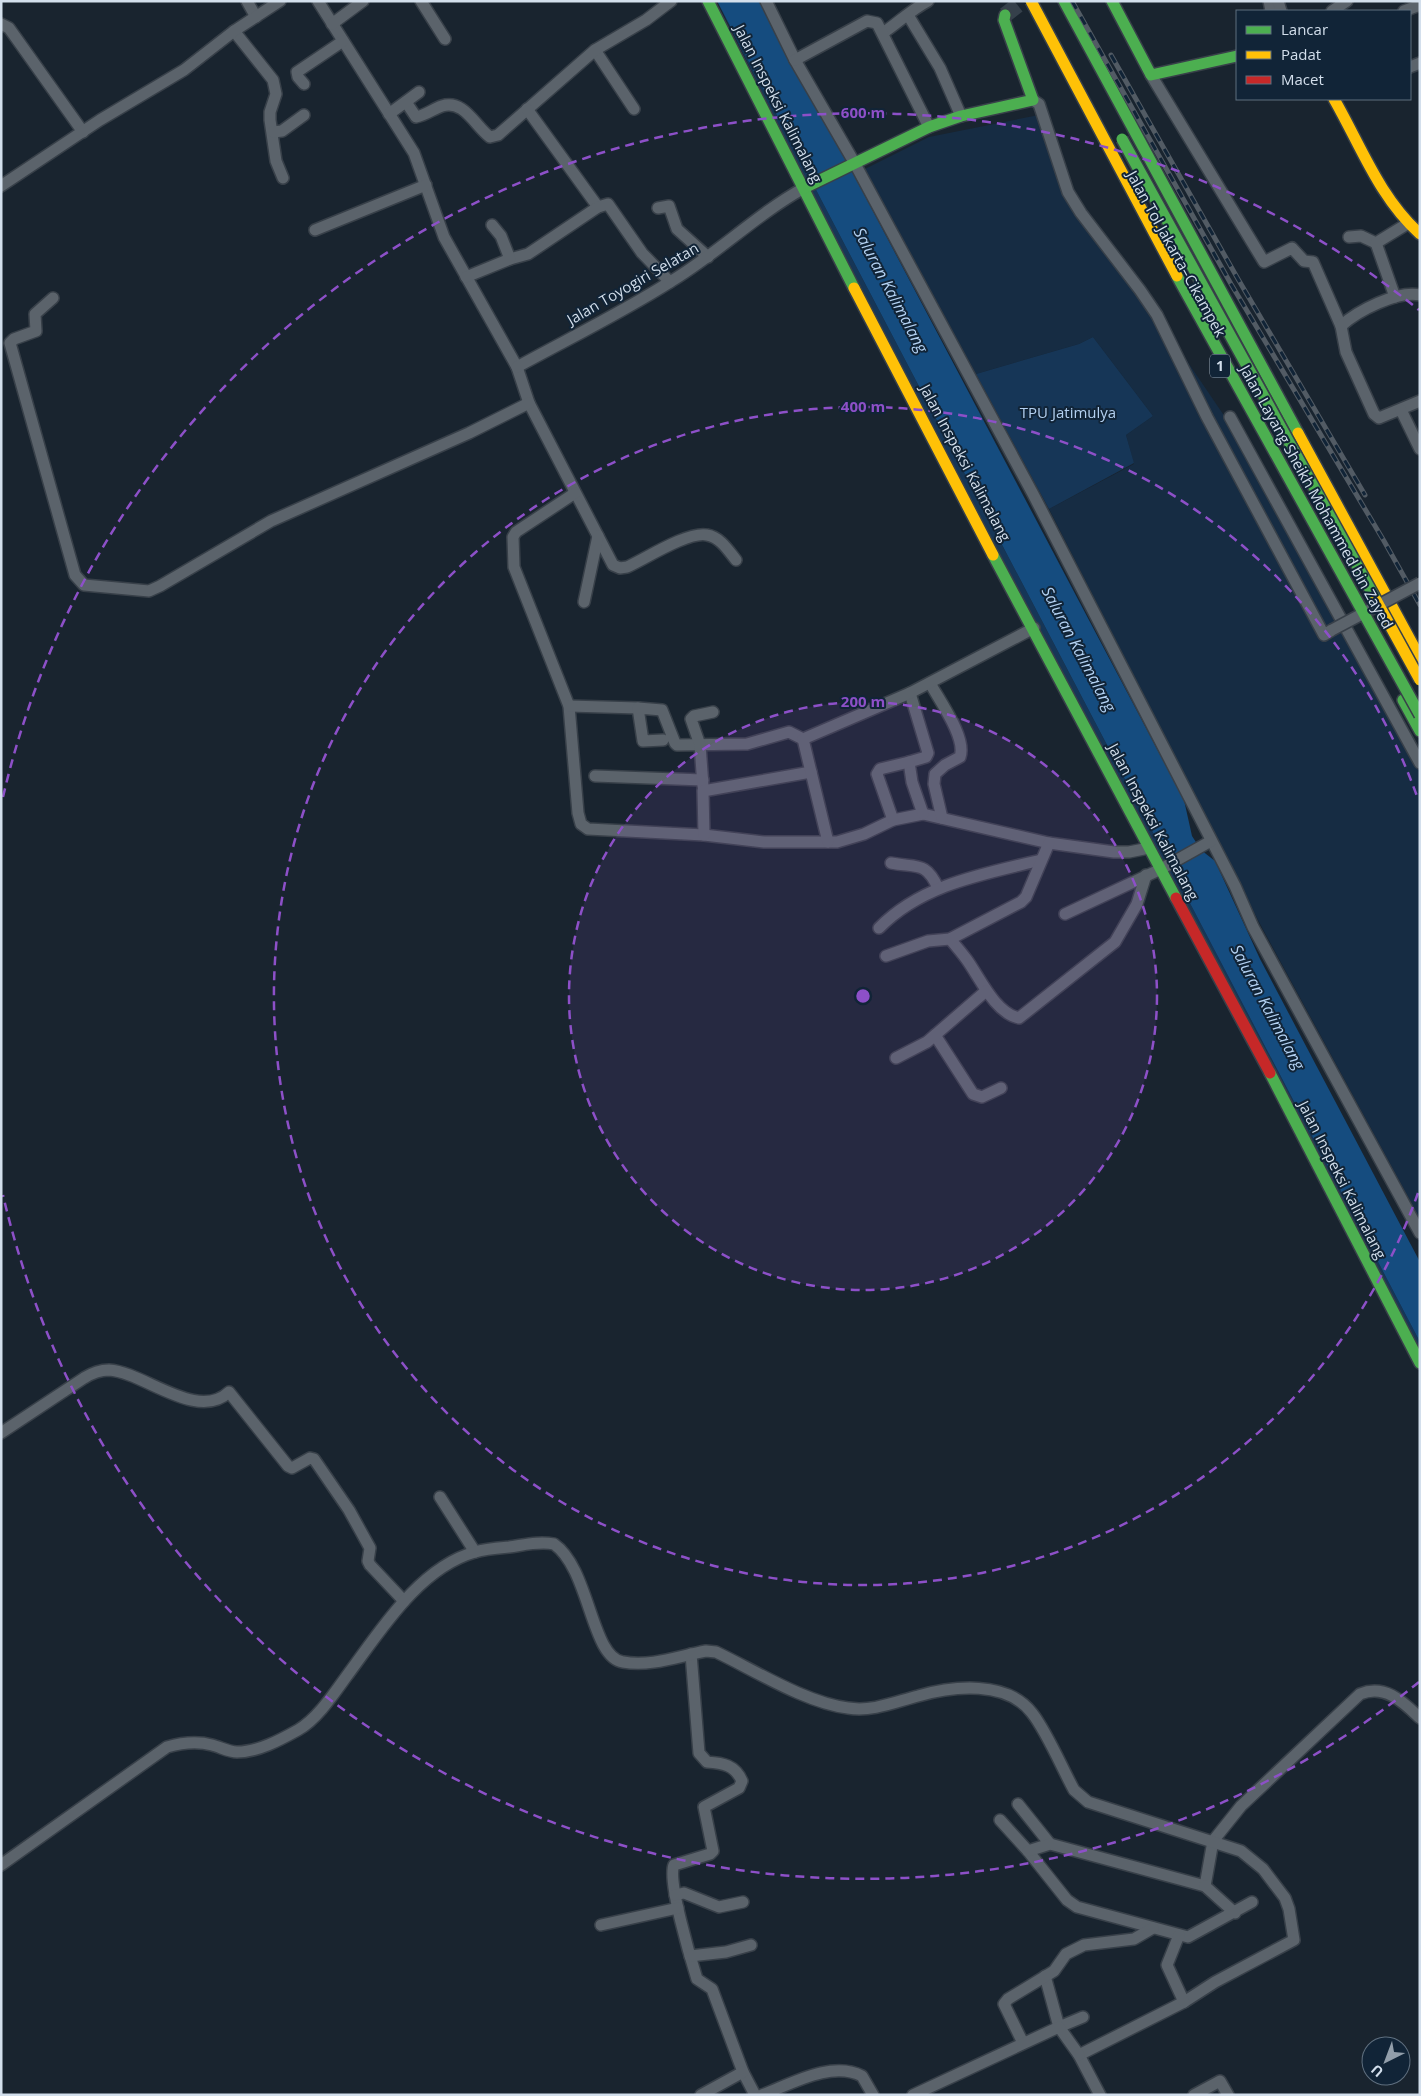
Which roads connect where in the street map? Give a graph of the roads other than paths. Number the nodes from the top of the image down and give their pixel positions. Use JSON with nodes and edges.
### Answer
{"nodes":[{"id":1,"x":247,"y":1,"type":"edge"},
{"id":2,"x":280,"y":1,"type":"edge"},
{"id":3,"x":318,"y":1,"type":"edge"},
{"id":4,"x":363,"y":1,"type":"edge"},
{"id":5,"x":421,"y":1,"type":"edge"},
{"id":6,"x":671,"y":1,"type":"edge"},
{"id":7,"x":708,"y":1,"type":"edge"},
{"id":8,"x":766,"y":1,"type":"edge"},
{"id":9,"x":928,"y":1,"type":"edge"},
{"id":10,"x":1021,"y":1,"type":"edge"},
{"id":11,"x":1031,"y":1,"type":"edge"},
{"id":12,"x":1064,"y":1,"type":"edge"},
{"id":13,"x":1112,"y":1,"type":"edge"},
{"id":14,"x":1420,"y":5,"type":"edge"},
{"id":15,"x":1407,"y":10,"type":"edge"},
{"id":16,"x":1005,"y":15,"type":"dead end"},
{"id":17,"x":908,"y":16,"type":"junction"},
{"id":18,"x":256,"y":17,"type":"junction"},
{"id":19,"x":1,"y":24,"type":"edge"},
{"id":20,"x":332,"y":24,"type":"junction"},
{"id":21,"x":234,"y":31,"type":"junction"},
{"id":22,"x":883,"y":33,"type":"junction"},
{"id":23,"x":445,"y":39,"type":"dead end"},
{"id":24,"x":342,"y":41,"type":"junction"},
{"id":25,"x":595,"y":50,"type":"junction"},
{"id":26,"x":1236,"y":56,"type":"edge"},
{"id":27,"x":795,"y":60,"type":"junction"},
{"id":28,"x":1151,"y":75,"type":"junction"},
{"id":29,"x":304,"y":84,"type":"dead end"},
{"id":30,"x":419,"y":92,"type":"dead end"},
{"id":31,"x":1033,"y":100,"type":"junction"},
{"id":32,"x":1336,"y":100,"type":"edge"},
{"id":33,"x":406,"y":102,"type":"junction"},
{"id":34,"x":527,"y":109,"type":"junction"},
{"id":35,"x":634,"y":109,"type":"dead end"},
{"id":36,"x":389,"y":114,"type":"junction"},
{"id":37,"x":304,"y":115,"type":"dead end"},
{"id":38,"x":961,"y":116,"type":"junction"},
{"id":39,"x":928,"y":127,"type":"junction"},
{"id":40,"x":1115,"y":127,"type":"dead end"},
{"id":41,"x":83,"y":132,"type":"junction"},
{"id":42,"x":273,"y":132,"type":"junction"},
{"id":43,"x":854,"y":162,"type":"junction"},
{"id":44,"x":283,"y":178,"type":"dead end"},
{"id":45,"x":809,"y":185,"type":"junction"},
{"id":46,"x":1,"y":186,"type":"edge"},
{"id":47,"x":426,"y":186,"type":"junction"},
{"id":48,"x":598,"y":207,"type":"junction"},
{"id":49,"x":658,"y":208,"type":"dead end"},
{"id":50,"x":1407,"y":224,"type":"junction"},
{"id":51,"x":492,"y":225,"type":"dead end"},
{"id":52,"x":315,"y":230,"type":"dead end"},
{"id":53,"x":1420,"y":234,"type":"edge"},
{"id":54,"x":1348,"y":237,"type":"dead end"},
{"id":55,"x":1376,"y":243,"type":"junction"},
{"id":56,"x":708,"y":257,"type":"junction"},
{"id":57,"x":510,"y":259,"type":"junction"},
{"id":58,"x":466,"y":277,"type":"junction"},
{"id":59,"x":670,"y":282,"type":"junction"},
{"id":60,"x":1420,"y":294,"type":"edge"},
{"id":61,"x":1395,"y":297,"type":"junction"},
{"id":62,"x":52,"y":298,"type":"dead end"},
{"id":63,"x":1341,"y":326,"type":"junction"},
{"id":64,"x":517,"y":367,"type":"junction"},
{"id":65,"x":1420,"y":401,"type":"edge"},
{"id":66,"x":529,"y":403,"type":"junction"},
{"id":67,"x":1401,"y":410,"type":"junction"},
{"id":68,"x":1230,"y":417,"type":"dead end"},
{"id":69,"x":1420,"y":449,"type":"edge"},
{"id":70,"x":575,"y":493,"type":"junction"},
{"id":71,"x":598,"y":536,"type":"junction"},
{"id":72,"x":736,"y":560,"type":"dead end"},
{"id":73,"x":1420,"y":583,"type":"edge"},
{"id":74,"x":584,"y":602,"type":"dead end"},
{"id":75,"x":1034,"y":628,"type":"junction"},
{"id":76,"x":1420,"y":658,"type":"edge"},
{"id":77,"x":1420,"y":680,"type":"edge"},
{"id":78,"x":930,"y":683,"type":"junction"},
{"id":79,"x":910,"y":693,"type":"junction"},
{"id":80,"x":569,"y":706,"type":"junction"},
{"id":81,"x":638,"y":708,"type":"junction"},
{"id":82,"x":713,"y":712,"type":"dead end"},
{"id":83,"x":1420,"y":715,"type":"edge"},
{"id":84,"x":1420,"y":731,"type":"edge"},
{"id":85,"x":803,"y":739,"type":"junction"},
{"id":86,"x":662,"y":740,"type":"dead end"},
{"id":87,"x":700,"y":745,"type":"junction"},
{"id":88,"x":909,"y":762,"type":"junction"},
{"id":89,"x":1420,"y":763,"type":"edge"},
{"id":90,"x":811,"y":772,"type":"junction"},
{"id":91,"x":595,"y":776,"type":"dead end"},
{"id":92,"x":703,"y":785,"type":"junction"},
{"id":93,"x":923,"y":814,"type":"junction"},
{"id":94,"x":942,"y":818,"type":"junction"},
{"id":95,"x":893,"y":820,"type":"junction"},
{"id":96,"x":704,"y":836,"type":"junction"},
{"id":97,"x":828,"y":842,"type":"junction"},
{"id":98,"x":1049,"y":843,"type":"junction"},
{"id":99,"x":1208,"y":843,"type":"junction"},
{"id":100,"x":1149,"y":848,"type":"junction"},
{"id":101,"x":1041,"y":860,"type":"junction"},
{"id":102,"x":891,"y":863,"type":"dead end"},
{"id":103,"x":1164,"y":867,"type":"junction"},
{"id":104,"x":1146,"y":875,"type":"junction"},
{"id":105,"x":938,"y":888,"type":"junction"},
{"id":106,"x":1065,"y":914,"type":"dead end"},
{"id":107,"x":879,"y":928,"type":"dead end"},
{"id":108,"x":950,"y":939,"type":"junction"},
{"id":109,"x":886,"y":956,"type":"dead end"},
{"id":110,"x":986,"y":991,"type":"junction"},
{"id":111,"x":935,"y":1035,"type":"junction"},
{"id":112,"x":896,"y":1058,"type":"dead end"},
{"id":113,"x":1000,"y":1088,"type":"dead end"},
{"id":114,"x":1420,"y":1233,"type":"edge"},
{"id":115,"x":1420,"y":1363,"type":"edge"},
{"id":116,"x":1,"y":1433,"type":"edge"},
{"id":117,"x":440,"y":1497,"type":"dead end"},
{"id":118,"x":475,"y":1552,"type":"junction"},
{"id":119,"x":404,"y":1601,"type":"junction"},
{"id":120,"x":691,"y":1654,"type":"junction"},
{"id":121,"x":1420,"y":1718,"type":"edge"},
{"id":122,"x":1018,"y":1804,"type":"dead end"},
{"id":123,"x":1000,"y":1820,"type":"dead end"},
{"id":124,"x":1213,"y":1840,"type":"junction"},
{"id":125,"x":1050,"y":1844,"type":"junction"},
{"id":126,"x":1028,"y":1850,"type":"junction"},
{"id":127,"x":1,"y":1865,"type":"edge"},
{"id":128,"x":1205,"y":1886,"type":"junction"},
{"id":129,"x":675,"y":1895,"type":"junction"},
{"id":130,"x":743,"y":1902,"type":"dead end"},
{"id":131,"x":1252,"y":1902,"type":"dead end"},
{"id":132,"x":678,"y":1908,"type":"junction"},
{"id":133,"x":1235,"y":1913,"type":"junction"},
{"id":134,"x":600,"y":1925,"type":"dead end"},
{"id":135,"x":1153,"y":1928,"type":"junction"},
{"id":136,"x":1179,"y":1935,"type":"junction"},
{"id":137,"x":751,"y":1945,"type":"dead end"},
{"id":138,"x":690,"y":1956,"type":"junction"},
{"id":139,"x":1045,"y":1976,"type":"junction"},
{"id":140,"x":1184,"y":2002,"type":"junction"},
{"id":141,"x":1083,"y":2016,"type":"dead end"},
{"id":142,"x":1059,"y":2027,"type":"junction"},
{"id":143,"x":1023,"y":2043,"type":"junction"},
{"id":144,"x":1079,"y":2055,"type":"junction"},
{"id":145,"x":744,"y":2072,"type":"junction"},
{"id":146,"x":929,"y":2091,"type":"edge"},
{"id":147,"x":701,"y":2095,"type":"edge"},
{"id":148,"x":755,"y":2095,"type":"edge"},
{"id":149,"x":762,"y":2095,"type":"edge"},
{"id":150,"x":873,"y":2095,"type":"edge"},
{"id":151,"x":913,"y":2095,"type":"edge"},
{"id":152,"x":1100,"y":2095,"type":"edge"},
{"id":153,"x":1194,"y":2095,"type":"edge"},
{"id":154,"x":1228,"y":2095,"type":"edge"}],
"edges":[{"from":1,"to":18,"type":"street"},
{"from":2,"to":18,"type":"street"},
{"from":3,"to":20,"type":"street"},
{"from":4,"to":20,"type":"street"},
{"from":5,"to":23,"type":"street"},
{"from":6,"to":25,"type":"street"},
{"from":7,"to":45,"type":"main road","name":"Jalan Inspeksi Kalimalang"},
{"from":8,"to":27,"type":"street"},
{"from":9,"to":17,"type":"street"},
{"from":10,"to":84,"type":"main road","name":"Jalan Tol Jakarta–Cikampek","number":"1"},
{"from":11,"to":83,"type":"main road","name":"Jalan Layang Sheikh Mohammed bin Zayed","number":"1","bridge":true},
{"from":12,"to":76,"type":"main road","name":"Jalan Tol Jakarta–Cikampek","number":"1"},
{"from":13,"to":28,"type":"main road"},
{"from":14,"to":15,"type":"street"},
{"from":16,"to":31,"type":"main road"},
{"from":17,"to":22,"type":"street"},
{"from":17,"to":38,"type":"street"},
{"from":18,"to":21,"type":"street"},
{"from":19,"to":41,"type":"street"},
{"from":20,"to":24,"type":"street"},
{"from":21,"to":41,"type":"street"},
{"from":21,"to":42,"type":"street"},
{"from":22,"to":27,"type":"street"},
{"from":22,"to":39,"type":"street"},
{"from":24,"to":29,"type":"street"},
{"from":24,"to":36,"type":"street"},
{"from":25,"to":34,"type":"street"},
{"from":25,"to":35,"type":"street"},
{"from":26,"to":28,"type":"main road"},
{"from":27,"to":43,"type":"street"},
{"from":28,"to":63,"type":"street"},
{"from":30,"to":33,"type":"street"},
{"from":31,"to":38,"type":"main road","name":"Jalan Toyogiri Selatan"},
{"from":31,"to":73,"type":"street","bridge":true},
{"from":32,"to":50,"type":"main road"},
{"from":33,"to":34,"type":"street"},
{"from":33,"to":36,"type":"street"},
{"from":34,"to":48,"type":"street"},
{"from":36,"to":47,"type":"street"},
{"from":37,"to":42,"type":"street"},
{"from":38,"to":39,"type":"main road","name":"Jalan Toyogiri Selatan"},
{"from":39,"to":43,"type":"main road","name":"Jalan Toyogiri Selatan"},
{"from":40,"to":77,"type":"main road","name":"Jalan Layang Sheikh Mohammed bin Zayed","number":"1","bridge":true},
{"from":41,"to":46,"type":"street"},
{"from":42,"to":44,"type":"street"},
{"from":43,"to":45,"type":"main road","name":"Jalan Toyogiri Selatan"},
{"from":43,"to":99,"type":"street"},
{"from":45,"to":56,"type":"street","name":"Jalan Toyogiri Selatan"},
{"from":45,"to":75,"type":"main road","name":"Jalan Inspeksi Kalimalang"},
{"from":47,"to":52,"type":"street"},
{"from":47,"to":58,"type":"street"},
{"from":48,"to":57,"type":"street"},
{"from":48,"to":59,"type":"street"},
{"from":49,"to":56,"type":"street"},
{"from":50,"to":53,"type":"main road"},
{"from":50,"to":55,"type":"street"},
{"from":51,"to":57,"type":"street"},
{"from":54,"to":55,"type":"street"},
{"from":55,"to":61,"type":"street"},
{"from":56,"to":59,"type":"street","name":"Jalan Toyogiri Selatan"},
{"from":57,"to":58,"type":"street"},
{"from":58,"to":64,"type":"street"},
{"from":59,"to":64,"type":"street","name":"Jalan Toyogiri Selatan"},
{"from":60,"to":61,"type":"street"},
{"from":61,"to":63,"type":"street"},
{"from":62,"to":66,"type":"street"},
{"from":63,"to":67,"type":"street"},
{"from":64,"to":66,"type":"street"},
{"from":65,"to":67,"type":"street"},
{"from":66,"to":70,"type":"street"},
{"from":67,"to":69,"type":"street"},
{"from":68,"to":89,"type":"street"},
{"from":70,"to":71,"type":"street"},
{"from":70,"to":80,"type":"street"},
{"from":71,"to":72,"type":"street"},
{"from":71,"to":74,"type":"street"},
{"from":75,"to":78,"type":"street"},
{"from":75,"to":100,"type":"main road","name":"Jalan Inspeksi Kalimalang"},
{"from":78,"to":79,"type":"street"},
{"from":78,"to":94,"type":"street"},
{"from":79,"to":85,"type":"street"},
{"from":79,"to":88,"type":"street"},
{"from":80,"to":81,"type":"street"},
{"from":80,"to":96,"type":"street"},
{"from":81,"to":86,"type":"street"},
{"from":81,"to":87,"type":"street"},
{"from":82,"to":87,"type":"street"},
{"from":85,"to":87,"type":"street"},
{"from":85,"to":90,"type":"street"},
{"from":87,"to":92,"type":"street"},
{"from":88,"to":93,"type":"street"},
{"from":88,"to":95,"type":"street"},
{"from":90,"to":92,"type":"street"},
{"from":90,"to":97,"type":"street"},
{"from":91,"to":92,"type":"street"},
{"from":92,"to":96,"type":"street"},
{"from":93,"to":94,"type":"street"},
{"from":93,"to":95,"type":"street"},
{"from":94,"to":98,"type":"street"},
{"from":95,"to":97,"type":"street"},
{"from":96,"to":97,"type":"street"},
{"from":98,"to":100,"type":"street"},
{"from":98,"to":101,"type":"street"},
{"from":99,"to":103,"type":"street"},
{"from":99,"to":114,"type":"street"},
{"from":100,"to":103,"type":"main road","name":"Jalan Inspeksi Kalimalang"},
{"from":101,"to":105,"type":"street"},
{"from":101,"to":108,"type":"street"},
{"from":102,"to":105,"type":"street"},
{"from":103,"to":104,"type":"street"},
{"from":103,"to":115,"type":"main road","name":"Jalan Inspeksi Kalimalang"},
{"from":104,"to":106,"type":"street"},
{"from":104,"to":110,"type":"street"},
{"from":105,"to":107,"type":"street"},
{"from":108,"to":109,"type":"street"},
{"from":108,"to":110,"type":"street"},
{"from":110,"to":111,"type":"street"},
{"from":111,"to":112,"type":"street"},
{"from":111,"to":113,"type":"street"},
{"from":116,"to":119,"type":"street"},
{"from":117,"to":118,"type":"street"},
{"from":118,"to":119,"type":"street"},
{"from":118,"to":120,"type":"street"},
{"from":119,"to":127,"type":"street"},
{"from":120,"to":124,"type":"street"},
{"from":120,"to":129,"type":"street"},
{"from":121,"to":124,"type":"street"},
{"from":122,"to":125,"type":"street"},
{"from":123,"to":126,"type":"street"},
{"from":124,"to":128,"type":"street"},
{"from":124,"to":140,"type":"street"},
{"from":125,"to":126,"type":"street"},
{"from":125,"to":128,"type":"street"},
{"from":126,"to":135,"type":"street"},
{"from":128,"to":133,"type":"street"},
{"from":129,"to":130,"type":"street"},
{"from":129,"to":132,"type":"street"},
{"from":131,"to":133,"type":"street"},
{"from":132,"to":134,"type":"street"},
{"from":132,"to":138,"type":"street"},
{"from":133,"to":136,"type":"street"},
{"from":135,"to":136,"type":"street"},
{"from":135,"to":139,"type":"street"},
{"from":136,"to":140,"type":"street"},
{"from":137,"to":138,"type":"street"},
{"from":138,"to":145,"type":"street"},
{"from":139,"to":142,"type":"street"},
{"from":139,"to":143,"type":"street"},
{"from":140,"to":144,"type":"street"},
{"from":141,"to":142,"type":"street"},
{"from":142,"to":143,"type":"street"},
{"from":142,"to":144,"type":"street"},
{"from":143,"to":146,"type":"street"},
{"from":144,"to":152,"type":"street"},
{"from":145,"to":147,"type":"street"},
{"from":145,"to":148,"type":"street"},
{"from":146,"to":151,"type":"street"},
{"from":149,"to":150,"type":"street"},
{"from":153,"to":154,"type":"street"}]}
